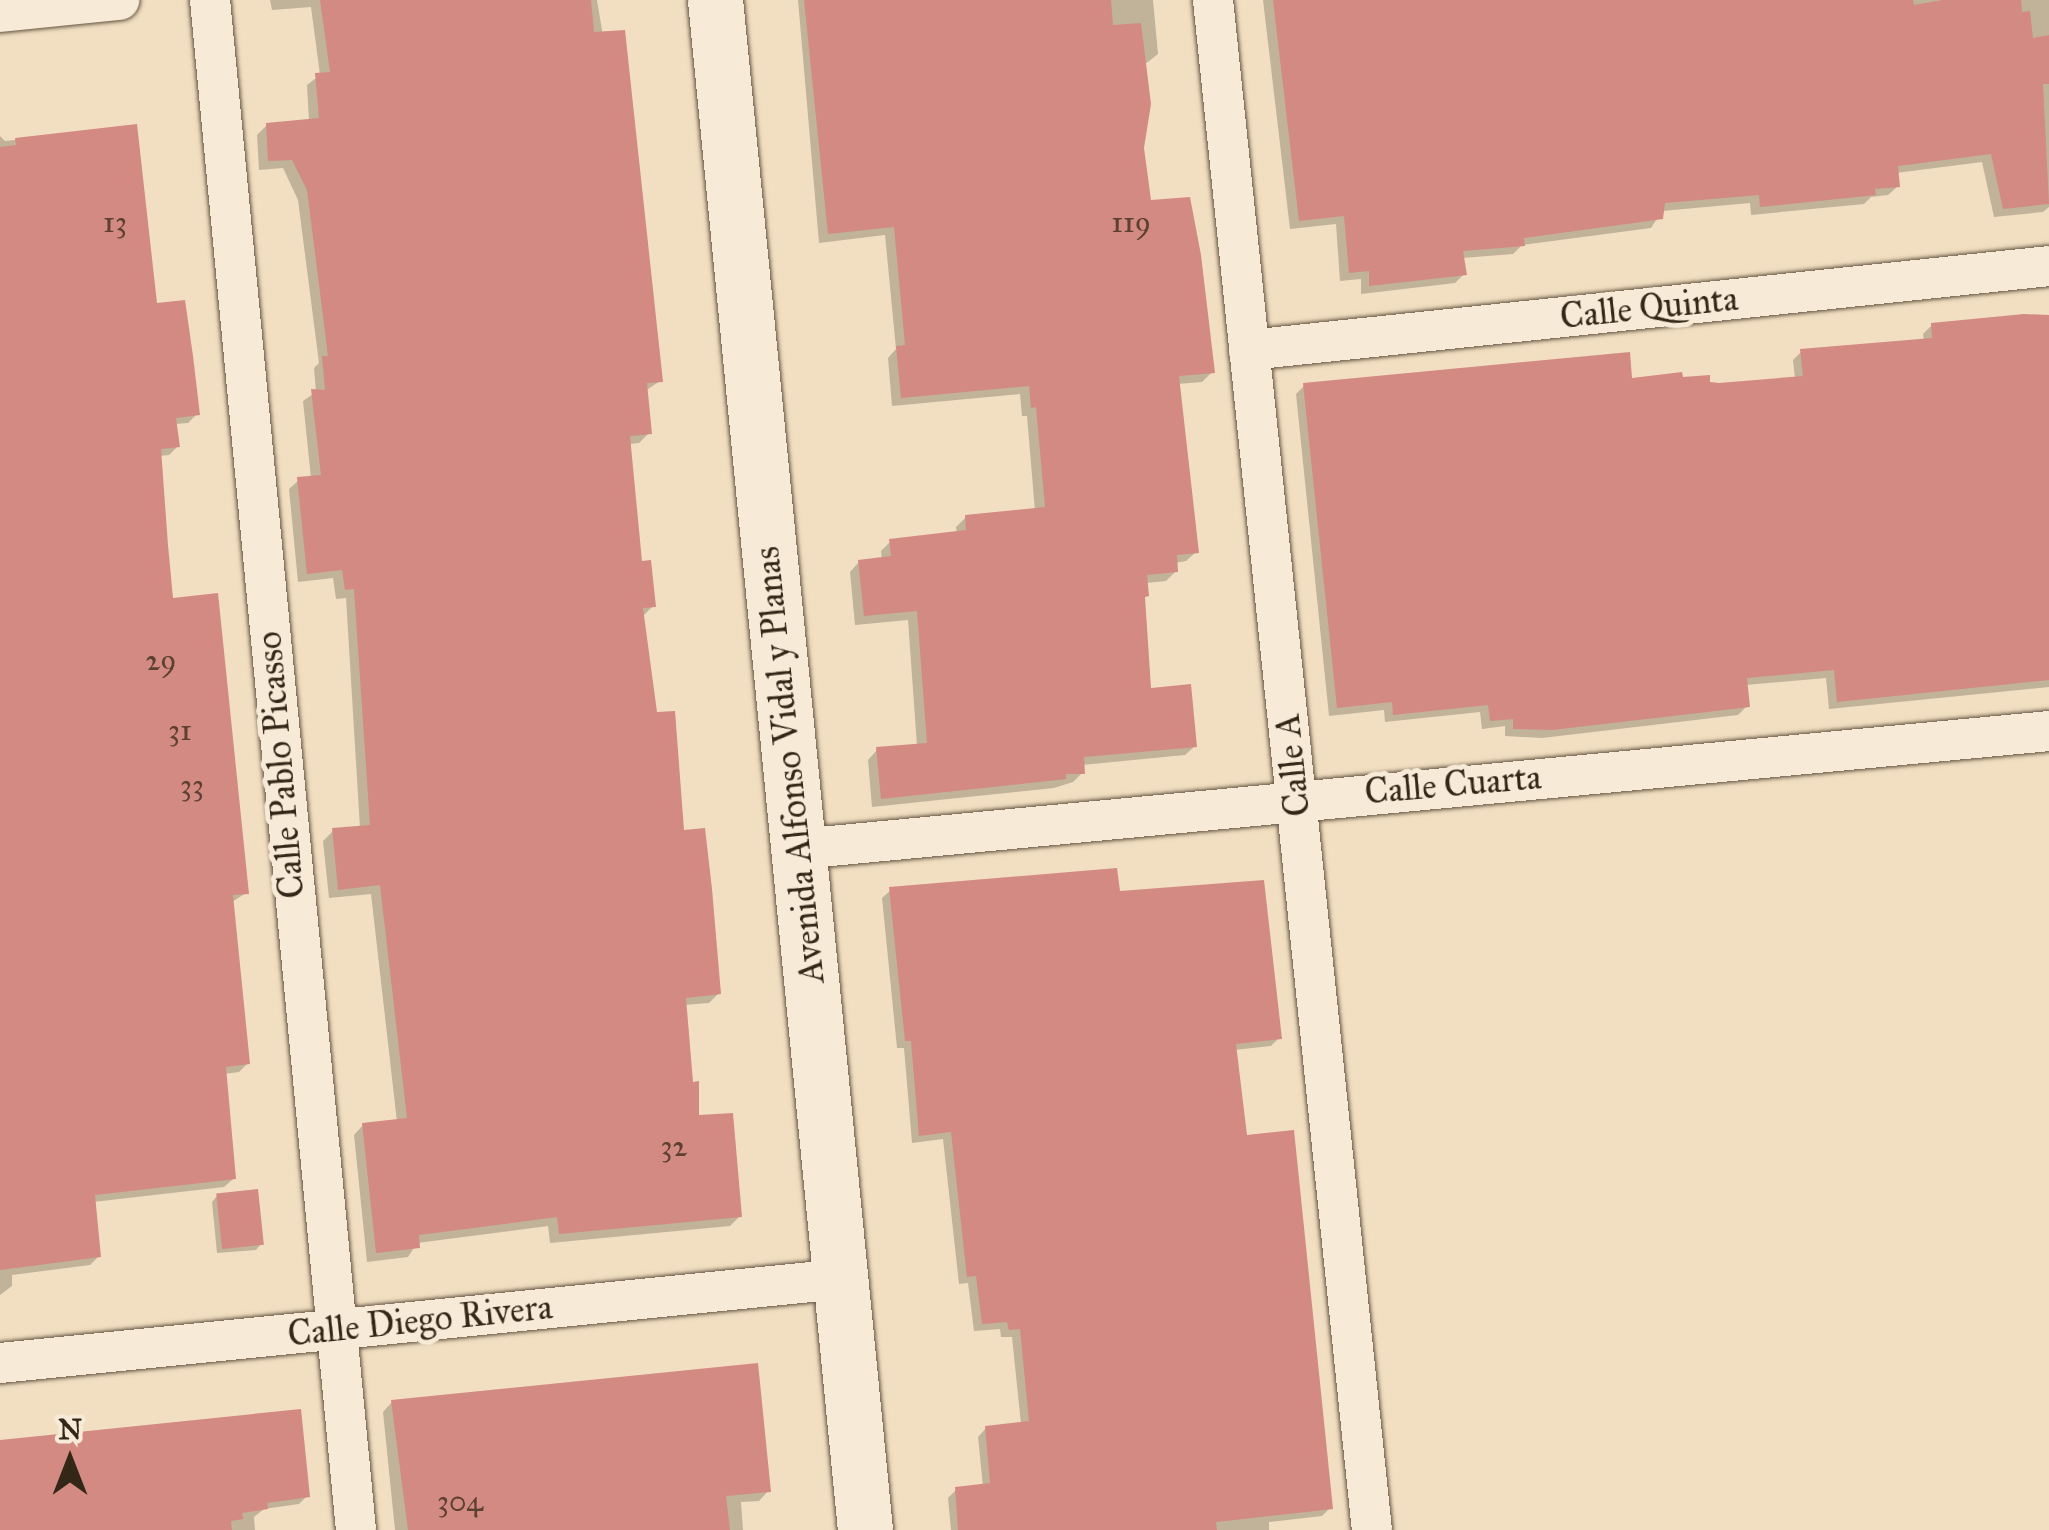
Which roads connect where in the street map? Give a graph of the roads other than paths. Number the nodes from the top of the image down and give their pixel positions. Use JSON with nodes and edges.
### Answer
{"nodes":[{"id":1,"x":119,"y":0,"type":"edge"},
{"id":2,"x":210,"y":0,"type":"edge"},
{"id":3,"x":715,"y":0,"type":"edge"},
{"id":4,"x":1213,"y":0,"type":"edge"},
{"id":5,"x":0,"y":12,"type":"edge"},
{"id":6,"x":2049,"y":266,"type":"edge"},
{"id":7,"x":1248,"y":350,"type":"junction"},
{"id":8,"x":2049,"y":731,"type":"edge"},
{"id":9,"x":1297,"y":799,"type":"junction"},
{"id":10,"x":798,"y":849,"type":"junction"},
{"id":11,"x":841,"y":1279,"type":"junction"},
{"id":12,"x":334,"y":1329,"type":"junction"},
{"id":13,"x":0,"y":1362,"type":"edge"},
{"id":14,"x":356,"y":1530,"type":"edge"},
{"id":15,"x":865,"y":1530,"type":"edge"},
{"id":16,"x":1372,"y":1530,"type":"edge"}],
"edges":[{"from":1,"to":5,"type":"street"},
{"from":2,"to":12,"type":"street","name":"Calle Pablo Picasso"},
{"from":3,"to":10,"type":"street","name":"Avenida Alfonso Vidal y Planas"},
{"from":4,"to":7,"type":"street","name":"Calle A"},
{"from":6,"to":7,"type":"street","name":"Calle Quinta"},
{"from":7,"to":9,"type":"street","name":"Calle A"},
{"from":8,"to":9,"type":"street","name":"Calle Cuarta"},
{"from":9,"to":10,"type":"street","name":"Calle Cuarta"},
{"from":9,"to":16,"type":"street","name":"Calle A"},
{"from":10,"to":11,"type":"street","name":"Avenida Alfonso Vidal y Planas"},
{"from":11,"to":12,"type":"street","name":"Calle Diego Rivera"},
{"from":11,"to":15,"type":"street","name":"Avenida Alfonso Vidal y Planas"},
{"from":12,"to":13,"type":"street","name":"Calle Diego Rivera"},
{"from":12,"to":14,"type":"street","name":"Calle Pablo Picasso"}]}
